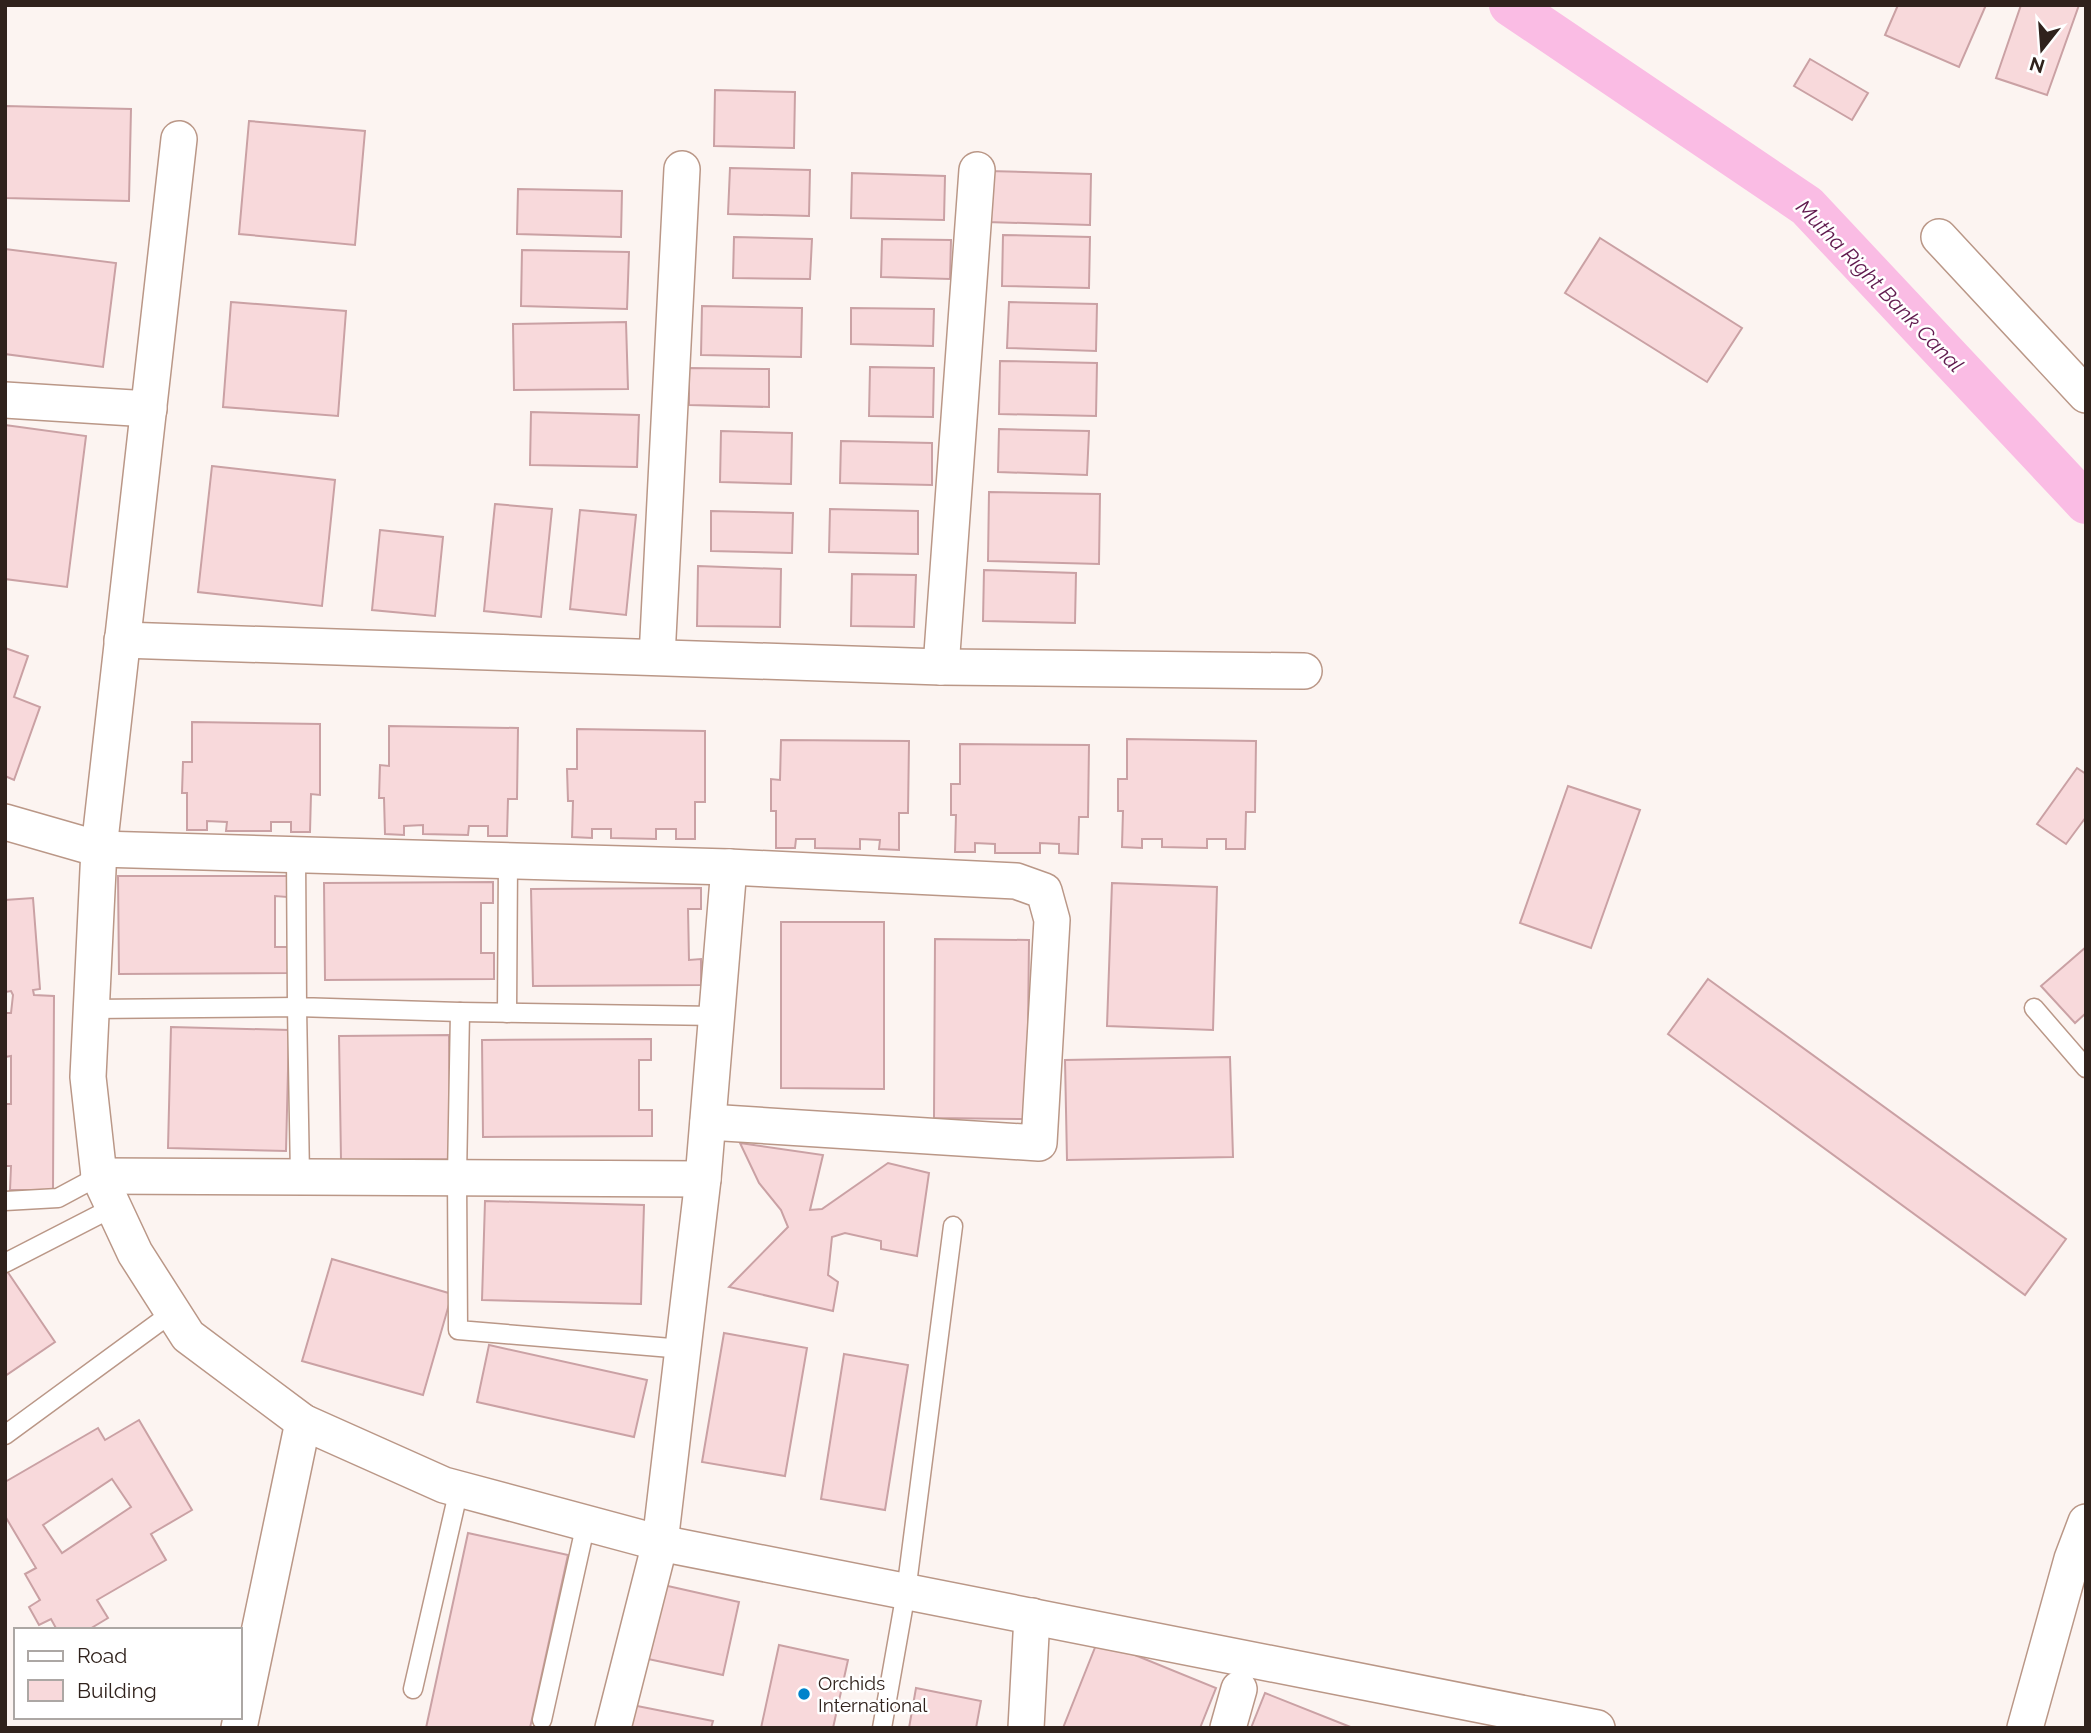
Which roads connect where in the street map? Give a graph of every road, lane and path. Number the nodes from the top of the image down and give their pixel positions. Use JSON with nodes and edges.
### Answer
{"nodes":[{"id":1,"x":179,"y":139,"type":"dead end"},
{"id":2,"x":682,"y":169,"type":"dead end"},
{"id":3,"x":977,"y":170,"type":"dead end"},
{"id":4,"x":1939,"y":237,"type":"dead end"},
{"id":5,"x":2086,"y":395,"type":"edge"},
{"id":6,"x":5,"y":400,"type":"edge"},
{"id":7,"x":149,"y":409,"type":"junction"},
{"id":8,"x":122,"y":640,"type":"junction"},
{"id":9,"x":657,"y":657,"type":"junction"},
{"id":10,"x":941,"y":667,"type":"junction"},
{"id":11,"x":1304,"y":671,"type":"dead end"},
{"id":12,"x":5,"y":822,"type":"edge"},
{"id":13,"x":99,"y":849,"type":"junction"},
{"id":14,"x":296,"y":854,"type":"junction"},
{"id":15,"x":508,"y":860,"type":"junction"},
{"id":16,"x":729,"y":867,"type":"junction"},
{"id":17,"x":297,"y":1007,"type":"junction"},
{"id":18,"x":2034,"y":1008,"type":"dead end"},
{"id":19,"x":91,"y":1009,"type":"junction"},
{"id":20,"x":460,"y":1012,"type":"junction"},
{"id":21,"x":507,"y":1013,"type":"junction"},
{"id":22,"x":716,"y":1016,"type":"junction"},
{"id":23,"x":2086,"y":1068,"type":"edge"},
{"id":24,"x":708,"y":1122,"type":"junction"},
{"id":25,"x":99,"y":1175,"type":"junction"},
{"id":26,"x":300,"y":1176,"type":"junction"},
{"id":27,"x":457,"y":1177,"type":"junction"},
{"id":28,"x":703,"y":1179,"type":"junction"},
{"id":29,"x":5,"y":1201,"type":"edge"},
{"id":30,"x":114,"y":1207,"type":"junction"},
{"id":31,"x":953,"y":1226,"type":"dead end"},
{"id":32,"x":5,"y":1263,"type":"edge"},
{"id":33,"x":173,"y":1312,"type":"junction"},
{"id":34,"x":682,"y":1349,"type":"junction"},
{"id":35,"x":303,"y":1422,"type":"junction"},
{"id":36,"x":5,"y":1435,"type":"edge"},
{"id":37,"x":459,"y":1489,"type":"junction"},
{"id":38,"x":2086,"y":1522,"type":"edge"},
{"id":39,"x":586,"y":1523,"type":"junction"},
{"id":40,"x":660,"y":1542,"type":"junction"},
{"id":41,"x":906,"y":1591,"type":"junction"},
{"id":42,"x":1032,"y":1616,"type":"junction"},
{"id":43,"x":413,"y":1689,"type":"dead end"},
{"id":44,"x":1239,"y":1689,"type":"dead end"},
{"id":45,"x":242,"y":1714,"type":"edge"},
{"id":46,"x":542,"y":1720,"type":"dead end"},
{"id":47,"x":613,"y":1728,"type":"edge"},
{"id":48,"x":882,"y":1728,"type":"edge"},
{"id":49,"x":1026,"y":1728,"type":"edge"},
{"id":50,"x":1228,"y":1728,"type":"edge"},
{"id":51,"x":1598,"y":1728,"type":"edge"},
{"id":52,"x":2025,"y":1728,"type":"edge"}],
"edges":[{"from":1,"to":7,"type":"street"},
{"from":2,"to":9,"type":"street"},
{"from":3,"to":10,"type":"street"},
{"from":4,"to":5,"type":"street"},
{"from":6,"to":7,"type":"street"},
{"from":7,"to":8,"type":"street"},
{"from":8,"to":9,"type":"street"},
{"from":8,"to":13,"type":"street"},
{"from":9,"to":10,"type":"street"},
{"from":10,"to":11,"type":"street"},
{"from":12,"to":13,"type":"street"},
{"from":13,"to":14,"type":"street"},
{"from":13,"to":19,"type":"street"},
{"from":14,"to":15,"type":"street"},
{"from":14,"to":17,"type":"lane"},
{"from":15,"to":16,"type":"street"},
{"from":15,"to":21,"type":"lane"},
{"from":16,"to":22,"type":"street"},
{"from":16,"to":24,"type":"street"},
{"from":17,"to":19,"type":"lane"},
{"from":17,"to":20,"type":"lane"},
{"from":17,"to":26,"type":"lane"},
{"from":18,"to":23,"type":"lane"},
{"from":19,"to":25,"type":"street"},
{"from":20,"to":21,"type":"lane"},
{"from":20,"to":27,"type":"lane"},
{"from":21,"to":22,"type":"lane"},
{"from":22,"to":24,"type":"street"},
{"from":24,"to":28,"type":"street"},
{"from":25,"to":26,"type":"street"},
{"from":25,"to":29,"type":"lane"},
{"from":25,"to":30,"type":"street"},
{"from":26,"to":27,"type":"street"},
{"from":27,"to":28,"type":"street"},
{"from":27,"to":34,"type":"lane"},
{"from":28,"to":34,"type":"street"},
{"from":30,"to":32,"type":"lane"},
{"from":30,"to":33,"type":"street"},
{"from":31,"to":41,"type":"lane"},
{"from":33,"to":35,"type":"street"},
{"from":33,"to":36,"type":"lane"},
{"from":34,"to":40,"type":"street"},
{"from":35,"to":37,"type":"street"},
{"from":35,"to":45,"type":"street"},
{"from":37,"to":39,"type":"street"},
{"from":37,"to":43,"type":"lane"},
{"from":38,"to":52,"type":"street"},
{"from":39,"to":40,"type":"street"},
{"from":39,"to":46,"type":"lane"},
{"from":40,"to":41,"type":"street"},
{"from":40,"to":47,"type":"street"},
{"from":41,"to":42,"type":"street"},
{"from":41,"to":48,"type":"lane"},
{"from":42,"to":49,"type":"street"},
{"from":42,"to":51,"type":"street"},
{"from":44,"to":50,"type":"street"}]}
